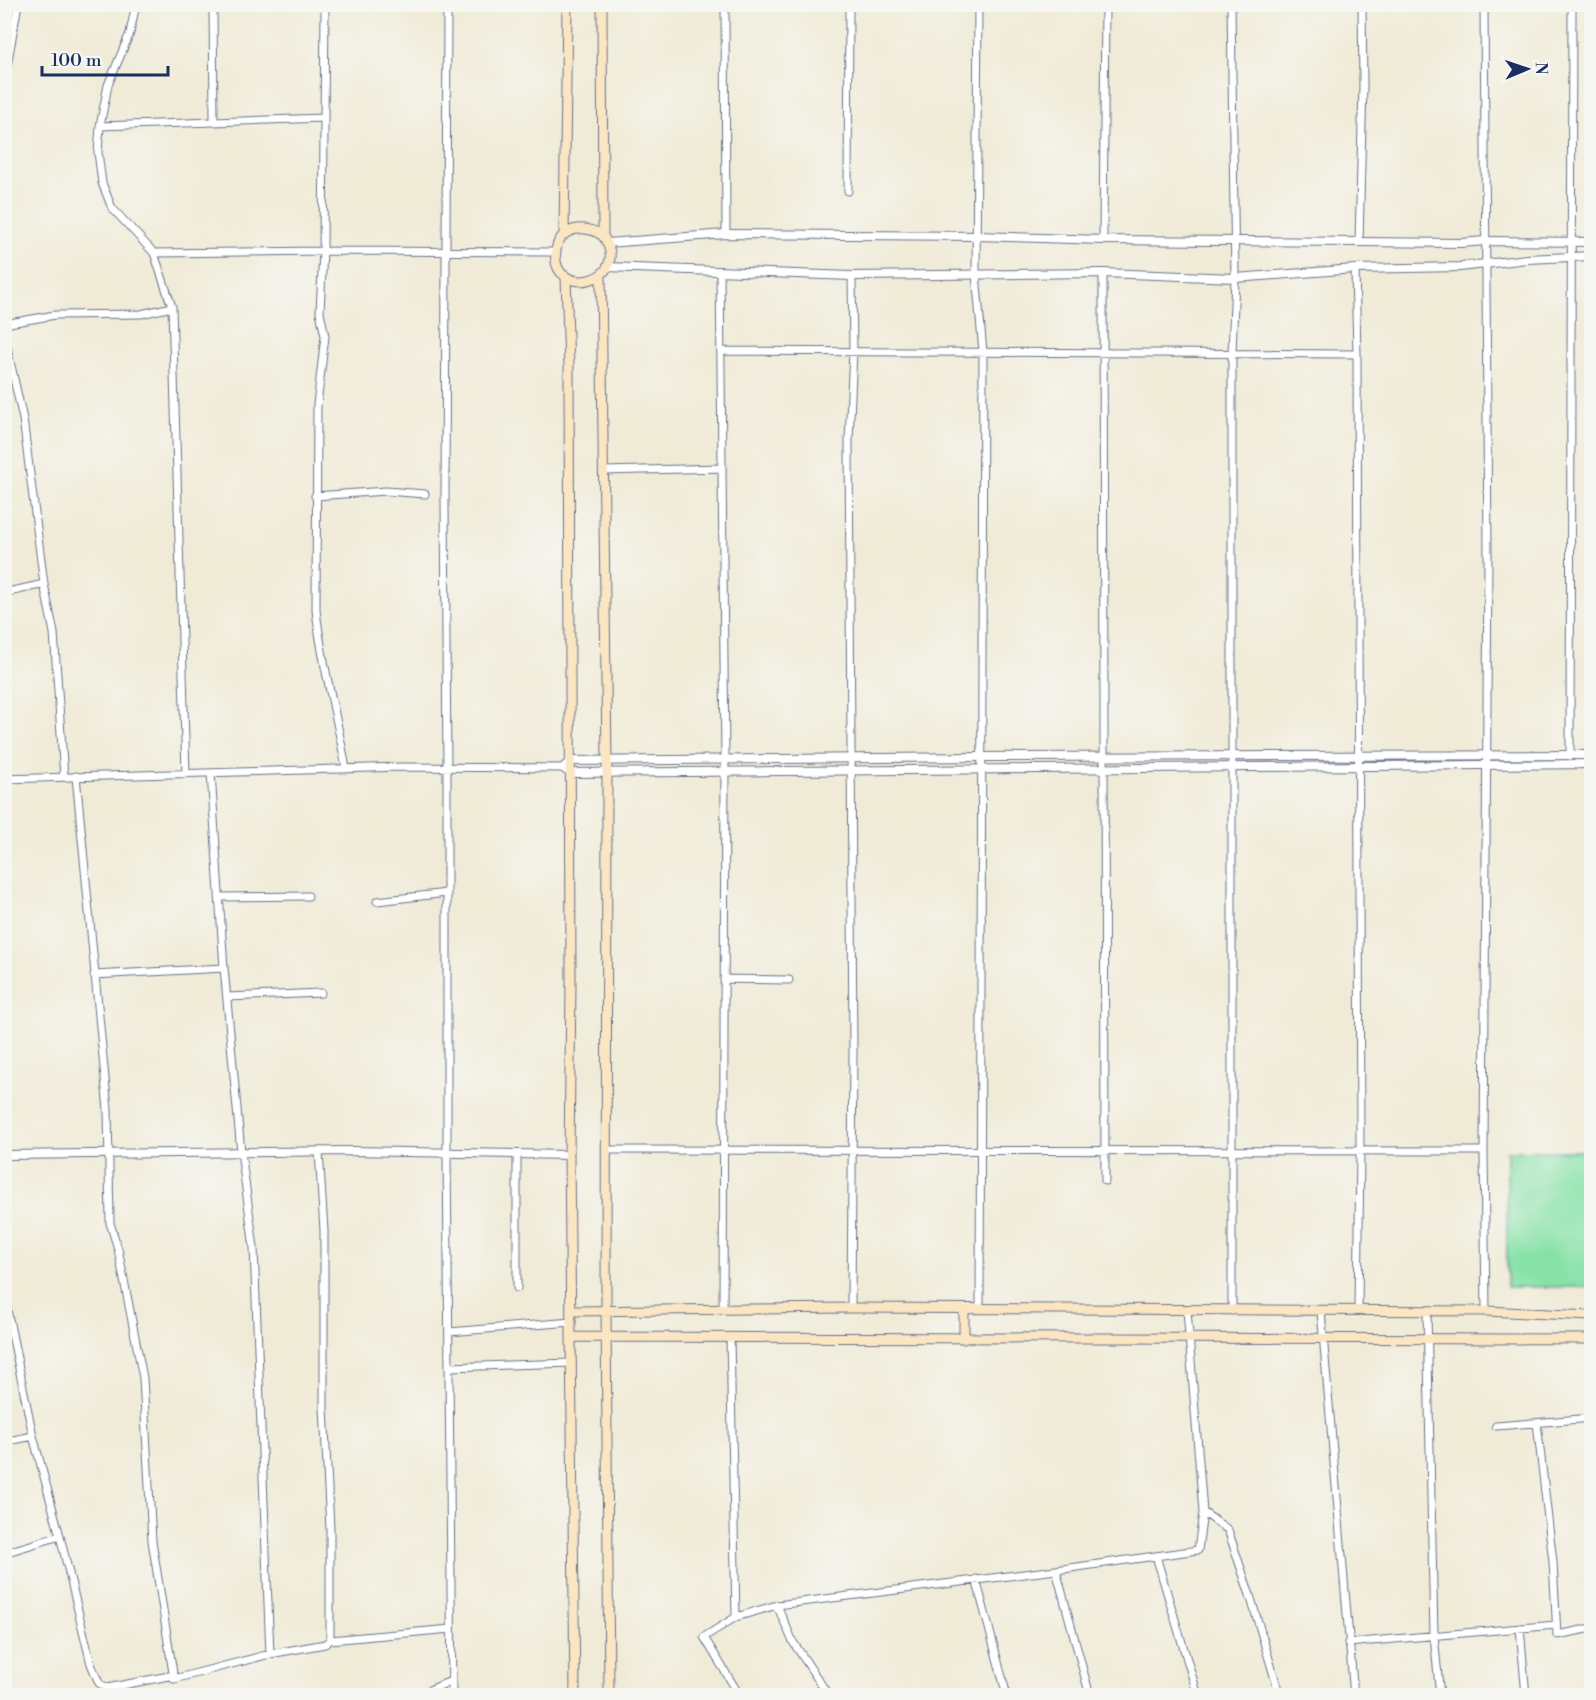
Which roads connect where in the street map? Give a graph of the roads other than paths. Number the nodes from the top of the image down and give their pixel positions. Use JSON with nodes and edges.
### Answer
{"nodes":[{"id":1,"x":18,"y":4,"type":"edge"},
{"id":2,"x":136,"y":4,"type":"edge"},
{"id":3,"x":213,"y":4,"type":"edge"},
{"id":4,"x":325,"y":4,"type":"edge"},
{"id":5,"x":447,"y":4,"type":"edge"},
{"id":6,"x":567,"y":4,"type":"edge"},
{"id":7,"x":602,"y":4,"type":"edge"},
{"id":8,"x":725,"y":4,"type":"edge"},
{"id":9,"x":849,"y":4,"type":"edge"},
{"id":10,"x":978,"y":4,"type":"edge"},
{"id":11,"x":1105,"y":4,"type":"edge"},
{"id":12,"x":1231,"y":4,"type":"edge"},
{"id":13,"x":1362,"y":4,"type":"edge"},
{"id":14,"x":1484,"y":4,"type":"edge"},
{"id":15,"x":1572,"y":4,"type":"edge"},
{"id":16,"x":4,"y":83,"type":"edge"},
{"id":17,"x":324,"y":118,"type":"junction"},
{"id":18,"x":214,"y":121,"type":"junction"},
{"id":19,"x":100,"y":126,"type":"junction"},
{"id":20,"x":848,"y":191,"type":"dead end"},
{"id":21,"x":726,"y":234,"type":"junction"},
{"id":22,"x":564,"y":235,"type":"junction"},
{"id":23,"x":978,"y":236,"type":"junction"},
{"id":24,"x":605,"y":239,"type":"junction"},
{"id":25,"x":1234,"y":239,"type":"junction"},
{"id":26,"x":1103,"y":240,"type":"junction"},
{"id":27,"x":1485,"y":241,"type":"junction"},
{"id":28,"x":1573,"y":241,"type":"junction"},
{"id":29,"x":1359,"y":242,"type":"junction"},
{"id":30,"x":1592,"y":242,"type":"edge"},
{"id":31,"x":323,"y":251,"type":"junction"},
{"id":32,"x":446,"y":251,"type":"junction"},
{"id":33,"x":555,"y":252,"type":"junction"},
{"id":34,"x":154,"y":253,"type":"junction"},
{"id":35,"x":1572,"y":256,"type":"junction"},
{"id":36,"x":1592,"y":256,"type":"edge"},
{"id":37,"x":1487,"y":265,"type":"junction"},
{"id":38,"x":1355,"y":269,"type":"junction"},
{"id":39,"x":604,"y":271,"type":"junction"},
{"id":40,"x":720,"y":271,"type":"junction"},
{"id":41,"x":1103,"y":273,"type":"junction"},
{"id":42,"x":976,"y":274,"type":"junction"},
{"id":43,"x":852,"y":276,"type":"junction"},
{"id":44,"x":566,"y":277,"type":"junction"},
{"id":45,"x":1235,"y":278,"type":"junction"},
{"id":46,"x":172,"y":307,"type":"junction"},
{"id":47,"x":4,"y":324,"type":"edge"},
{"id":48,"x":4,"y":334,"type":"edge"},
{"id":49,"x":722,"y":351,"type":"junction"},
{"id":50,"x":853,"y":351,"type":"junction"},
{"id":51,"x":983,"y":352,"type":"junction"},
{"id":52,"x":1104,"y":352,"type":"junction"},
{"id":53,"x":1233,"y":353,"type":"junction"},
{"id":54,"x":1357,"y":354,"type":"junction"},
{"id":55,"x":722,"y":468,"type":"junction"},
{"id":56,"x":603,"y":471,"type":"junction"},
{"id":57,"x":425,"y":494,"type":"dead end"},
{"id":58,"x":315,"y":496,"type":"junction"},
{"id":59,"x":44,"y":584,"type":"junction"},
{"id":60,"x":4,"y":593,"type":"edge"},
{"id":61,"x":1487,"y":754,"type":"junction"},
{"id":62,"x":1359,"y":755,"type":"junction"},
{"id":63,"x":1592,"y":755,"type":"edge"},
{"id":64,"x":1570,"y":756,"type":"junction"},
{"id":65,"x":980,"y":757,"type":"junction"},
{"id":66,"x":1104,"y":757,"type":"junction"},
{"id":67,"x":1233,"y":757,"type":"junction"},
{"id":68,"x":852,"y":758,"type":"junction"},
{"id":69,"x":725,"y":759,"type":"junction"},
{"id":70,"x":608,"y":762,"type":"junction"},
{"id":71,"x":1592,"y":764,"type":"edge"},
{"id":72,"x":1488,"y":766,"type":"junction"},
{"id":73,"x":567,"y":767,"type":"junction"},
{"id":74,"x":1359,"y":767,"type":"junction"},
{"id":75,"x":447,"y":768,"type":"junction"},
{"id":76,"x":1104,"y":768,"type":"junction"},
{"id":77,"x":1233,"y":768,"type":"junction"},
{"id":78,"x":346,"y":769,"type":"junction"},
{"id":79,"x":852,"y":769,"type":"junction"},
{"id":80,"x":980,"y":769,"type":"junction"},
{"id":81,"x":725,"y":771,"type":"junction"},
{"id":82,"x":211,"y":773,"type":"junction"},
{"id":83,"x":607,"y":773,"type":"junction"},
{"id":84,"x":186,"y":774,"type":"junction"},
{"id":85,"x":76,"y":776,"type":"junction"},
{"id":86,"x":64,"y":777,"type":"junction"},
{"id":87,"x":4,"y":779,"type":"edge"},
{"id":88,"x":447,"y":893,"type":"junction"},
{"id":89,"x":308,"y":896,"type":"dead end"},
{"id":90,"x":220,"y":897,"type":"junction"},
{"id":91,"x":377,"y":901,"type":"dead end"},
{"id":92,"x":224,"y":968,"type":"junction"},
{"id":93,"x":94,"y":975,"type":"junction"},
{"id":94,"x":724,"y":980,"type":"junction"},
{"id":95,"x":789,"y":980,"type":"dead end"},
{"id":96,"x":321,"y":993,"type":"dead end"},
{"id":97,"x":226,"y":997,"type":"junction"},
{"id":98,"x":607,"y":1150,"type":"junction"},
{"id":99,"x":724,"y":1150,"type":"junction"},
{"id":100,"x":852,"y":1150,"type":"junction"},
{"id":101,"x":980,"y":1150,"type":"junction"},
{"id":102,"x":319,"y":1151,"type":"junction"},
{"id":103,"x":1105,"y":1151,"type":"junction"},
{"id":104,"x":1232,"y":1151,"type":"junction"},
{"id":105,"x":1484,"y":1151,"type":"junction"},
{"id":106,"x":241,"y":1152,"type":"junction"},
{"id":107,"x":447,"y":1152,"type":"junction"},
{"id":108,"x":1360,"y":1152,"type":"junction"},
{"id":109,"x":108,"y":1153,"type":"junction"},
{"id":110,"x":517,"y":1154,"type":"junction"},
{"id":111,"x":4,"y":1155,"type":"edge"},
{"id":112,"x":569,"y":1155,"type":"junction"},
{"id":113,"x":1105,"y":1181,"type":"dead end"},
{"id":114,"x":517,"y":1288,"type":"dead end"},
{"id":115,"x":4,"y":1295,"type":"edge"},
{"id":116,"x":851,"y":1308,"type":"junction"},
{"id":117,"x":723,"y":1309,"type":"junction"},
{"id":118,"x":964,"y":1309,"type":"junction"},
{"id":119,"x":980,"y":1309,"type":"junction"},
{"id":120,"x":606,"y":1310,"type":"junction"},
{"id":121,"x":1187,"y":1310,"type":"junction"},
{"id":122,"x":572,"y":1311,"type":"junction"},
{"id":123,"x":1232,"y":1311,"type":"junction"},
{"id":124,"x":1321,"y":1311,"type":"junction"},
{"id":125,"x":1358,"y":1311,"type":"junction"},
{"id":126,"x":1486,"y":1311,"type":"junction"},
{"id":127,"x":1427,"y":1312,"type":"junction"},
{"id":128,"x":1592,"y":1316,"type":"edge"},
{"id":129,"x":572,"y":1322,"type":"junction"},
{"id":130,"x":449,"y":1332,"type":"junction"},
{"id":131,"x":606,"y":1336,"type":"junction"},
{"id":132,"x":572,"y":1337,"type":"junction"},
{"id":133,"x":730,"y":1338,"type":"junction"},
{"id":134,"x":964,"y":1339,"type":"junction"},
{"id":135,"x":1188,"y":1339,"type":"junction"},
{"id":136,"x":1322,"y":1339,"type":"junction"},
{"id":137,"x":1427,"y":1339,"type":"junction"},
{"id":138,"x":1592,"y":1339,"type":"edge"},
{"id":139,"x":572,"y":1363,"type":"junction"},
{"id":140,"x":450,"y":1366,"type":"junction"},
{"id":141,"x":1592,"y":1418,"type":"edge"},
{"id":142,"x":1537,"y":1423,"type":"junction"},
{"id":143,"x":1496,"y":1426,"type":"dead end"},
{"id":144,"x":33,"y":1436,"type":"junction"},
{"id":145,"x":4,"y":1442,"type":"edge"},
{"id":146,"x":1203,"y":1512,"type":"junction"},
{"id":147,"x":60,"y":1536,"type":"junction"},
{"id":148,"x":4,"y":1554,"type":"edge"},
{"id":149,"x":1156,"y":1556,"type":"junction"},
{"id":150,"x":1056,"y":1570,"type":"junction"},
{"id":151,"x":976,"y":1579,"type":"junction"},
{"id":152,"x":777,"y":1605,"type":"junction"},
{"id":153,"x":736,"y":1617,"type":"junction"},
{"id":154,"x":1556,"y":1624,"type":"junction"},
{"id":155,"x":1520,"y":1628,"type":"junction"},
{"id":156,"x":1592,"y":1628,"type":"edge"},
{"id":157,"x":451,"y":1629,"type":"junction"},
{"id":158,"x":1434,"y":1636,"type":"junction"},
{"id":159,"x":330,"y":1640,"type":"junction"},
{"id":160,"x":1348,"y":1643,"type":"junction"},
{"id":161,"x":270,"y":1654,"type":"junction"},
{"id":162,"x":174,"y":1676,"type":"junction"},
{"id":163,"x":451,"y":1681,"type":"junction"},
{"id":164,"x":415,"y":1695,"type":"edge"},
{"id":165,"x":452,"y":1695,"type":"edge"},
{"id":166,"x":575,"y":1695,"type":"edge"},
{"id":167,"x":609,"y":1695,"type":"edge"},
{"id":168,"x":740,"y":1695,"type":"edge"},
{"id":169,"x":829,"y":1695,"type":"edge"},
{"id":170,"x":1007,"y":1695,"type":"edge"},
{"id":171,"x":1090,"y":1695,"type":"edge"},
{"id":172,"x":1198,"y":1695,"type":"edge"},
{"id":173,"x":1280,"y":1695,"type":"edge"},
{"id":174,"x":1354,"y":1695,"type":"edge"},
{"id":175,"x":1440,"y":1695,"type":"edge"},
{"id":176,"x":1526,"y":1695,"type":"edge"}],
"edges":[{"from":1,"to":16,"type":"street"},
{"from":2,"to":19,"type":"street"},
{"from":3,"to":18,"type":"street"},
{"from":4,"to":17,"type":"street"},
{"from":5,"to":32,"type":"street"},
{"from":6,"to":22,"type":"main road"},
{"from":7,"to":24,"type":"main road"},
{"from":8,"to":21,"type":"street"},
{"from":9,"to":20,"type":"street"},
{"from":10,"to":23,"type":"street"},
{"from":11,"to":26,"type":"street"},
{"from":12,"to":25,"type":"street"},
{"from":13,"to":29,"type":"street"},
{"from":14,"to":27,"type":"street"},
{"from":15,"to":28,"type":"street"},
{"from":17,"to":18,"type":"street"},
{"from":17,"to":31,"type":"street"},
{"from":18,"to":19,"type":"street"},
{"from":19,"to":34,"type":"street"},
{"from":21,"to":23,"type":"street"},
{"from":21,"to":24,"type":"street"},
{"from":22,"to":24,"type":"main road"},
{"from":22,"to":33,"type":"main road"},
{"from":23,"to":26,"type":"street"},
{"from":23,"to":42,"type":"street"},
{"from":24,"to":39,"type":"main road"},
{"from":25,"to":26,"type":"street"},
{"from":25,"to":29,"type":"street"},
{"from":25,"to":45,"type":"street"},
{"from":27,"to":28,"type":"street"},
{"from":27,"to":29,"type":"street"},
{"from":27,"to":37,"type":"street"},
{"from":28,"to":30,"type":"street"},
{"from":28,"to":35,"type":"street"},
{"from":31,"to":32,"type":"street"},
{"from":31,"to":34,"type":"street"},
{"from":31,"to":58,"type":"street"},
{"from":32,"to":33,"type":"street"},
{"from":32,"to":75,"type":"street"},
{"from":33,"to":44,"type":"main road"},
{"from":34,"to":46,"type":"street"},
{"from":35,"to":36,"type":"street"},
{"from":35,"to":37,"type":"street"},
{"from":35,"to":64,"type":"street"},
{"from":37,"to":38,"type":"street"},
{"from":37,"to":61,"type":"street"},
{"from":38,"to":45,"type":"street"},
{"from":38,"to":54,"type":"street"},
{"from":39,"to":40,"type":"street"},
{"from":39,"to":44,"type":"main road"},
{"from":39,"to":56,"type":"main road"},
{"from":40,"to":43,"type":"street"},
{"from":40,"to":49,"type":"street"},
{"from":41,"to":42,"type":"street"},
{"from":41,"to":45,"type":"street"},
{"from":41,"to":52,"type":"street"},
{"from":42,"to":43,"type":"street"},
{"from":42,"to":51,"type":"street"},
{"from":43,"to":50,"type":"street"},
{"from":44,"to":73,"type":"main road"},
{"from":45,"to":53,"type":"street"},
{"from":46,"to":47,"type":"street"},
{"from":46,"to":84,"type":"street"},
{"from":48,"to":59,"type":"street"},
{"from":49,"to":50,"type":"street"},
{"from":49,"to":55,"type":"street"},
{"from":50,"to":51,"type":"street"},
{"from":50,"to":68,"type":"street"},
{"from":51,"to":52,"type":"street"},
{"from":51,"to":65,"type":"street"},
{"from":52,"to":53,"type":"street"},
{"from":52,"to":66,"type":"street"},
{"from":53,"to":54,"type":"street"},
{"from":53,"to":67,"type":"street"},
{"from":54,"to":62,"type":"street"},
{"from":55,"to":56,"type":"street"},
{"from":55,"to":69,"type":"street"},
{"from":56,"to":70,"type":"main road"},
{"from":57,"to":58,"type":"street"},
{"from":58,"to":78,"type":"street"},
{"from":59,"to":60,"type":"street"},
{"from":59,"to":86,"type":"street"},
{"from":61,"to":62,"type":"street"},
{"from":61,"to":64,"type":"street"},
{"from":61,"to":72,"type":"street"},
{"from":62,"to":67,"type":"street"},
{"from":62,"to":74,"type":"street"},
{"from":63,"to":64,"type":"street"},
{"from":65,"to":66,"type":"street"},
{"from":65,"to":68,"type":"street"},
{"from":65,"to":80,"type":"street"},
{"from":66,"to":67,"type":"street"},
{"from":66,"to":76,"type":"street"},
{"from":67,"to":77,"type":"street"},
{"from":68,"to":69,"type":"street"},
{"from":68,"to":79,"type":"street"},
{"from":69,"to":70,"type":"street"},
{"from":69,"to":81,"type":"street"},
{"from":70,"to":73,"type":"street"},
{"from":70,"to":83,"type":"main road"},
{"from":71,"to":72,"type":"street"},
{"from":72,"to":74,"type":"street"},
{"from":72,"to":105,"type":"street"},
{"from":73,"to":75,"type":"street"},
{"from":73,"to":83,"type":"street"},
{"from":73,"to":112,"type":"main road"},
{"from":74,"to":77,"type":"street"},
{"from":74,"to":108,"type":"street"},
{"from":75,"to":78,"type":"street"},
{"from":75,"to":88,"type":"street"},
{"from":76,"to":77,"type":"street"},
{"from":76,"to":80,"type":"street"},
{"from":76,"to":103,"type":"street"},
{"from":77,"to":104,"type":"street"},
{"from":78,"to":82,"type":"street"},
{"from":79,"to":80,"type":"street"},
{"from":79,"to":81,"type":"street"},
{"from":79,"to":100,"type":"street"},
{"from":80,"to":101,"type":"street"},
{"from":81,"to":83,"type":"street"},
{"from":81,"to":94,"type":"street"},
{"from":82,"to":84,"type":"street"},
{"from":82,"to":90,"type":"street"},
{"from":83,"to":98,"type":"main road"},
{"from":84,"to":85,"type":"street"},
{"from":85,"to":86,"type":"street"},
{"from":85,"to":93,"type":"street"},
{"from":86,"to":87,"type":"street"},
{"from":88,"to":91,"type":"street"},
{"from":88,"to":107,"type":"street"},
{"from":89,"to":90,"type":"street"},
{"from":90,"to":92,"type":"street"},
{"from":92,"to":93,"type":"street"},
{"from":92,"to":97,"type":"street"},
{"from":93,"to":109,"type":"street"},
{"from":94,"to":95,"type":"street"},
{"from":94,"to":99,"type":"street"},
{"from":96,"to":97,"type":"street"},
{"from":97,"to":106,"type":"street"},
{"from":98,"to":99,"type":"street"},
{"from":98,"to":120,"type":"main road"},
{"from":99,"to":100,"type":"street"},
{"from":99,"to":117,"type":"street"},
{"from":100,"to":101,"type":"street"},
{"from":100,"to":116,"type":"street"},
{"from":101,"to":103,"type":"street"},
{"from":101,"to":119,"type":"street"},
{"from":102,"to":106,"type":"street"},
{"from":102,"to":107,"type":"street"},
{"from":102,"to":159,"type":"street"},
{"from":103,"to":104,"type":"street"},
{"from":103,"to":113,"type":"street"},
{"from":104,"to":108,"type":"street"},
{"from":104,"to":123,"type":"street"},
{"from":105,"to":108,"type":"street"},
{"from":105,"to":126,"type":"street"},
{"from":106,"to":109,"type":"street"},
{"from":106,"to":161,"type":"street"},
{"from":107,"to":110,"type":"street"},
{"from":107,"to":130,"type":"street"},
{"from":108,"to":125,"type":"street"},
{"from":109,"to":111,"type":"street"},
{"from":109,"to":162,"type":"street"},
{"from":110,"to":112,"type":"street"},
{"from":110,"to":114,"type":"street"},
{"from":112,"to":122,"type":"main road"},
{"from":115,"to":144,"type":"street"},
{"from":116,"to":117,"type":"main road"},
{"from":116,"to":118,"type":"main road"},
{"from":117,"to":120,"type":"main road"},
{"from":118,"to":119,"type":"main road"},
{"from":118,"to":134,"type":"main road"},
{"from":119,"to":121,"type":"main road"},
{"from":120,"to":122,"type":"main road"},
{"from":120,"to":131,"type":"main road"},
{"from":121,"to":123,"type":"main road"},
{"from":121,"to":135,"type":"street"},
{"from":122,"to":129,"type":"main road"},
{"from":123,"to":124,"type":"main road"},
{"from":124,"to":125,"type":"main road"},
{"from":124,"to":136,"type":"street"},
{"from":125,"to":127,"type":"main road"},
{"from":126,"to":127,"type":"main road"},
{"from":126,"to":128,"type":"main road"},
{"from":127,"to":137,"type":"street"},
{"from":129,"to":130,"type":"street"},
{"from":129,"to":132,"type":"main road"},
{"from":130,"to":140,"type":"street"},
{"from":131,"to":132,"type":"main road"},
{"from":131,"to":133,"type":"main road"},
{"from":131,"to":167,"type":"main road"},
{"from":132,"to":139,"type":"main road"},
{"from":133,"to":134,"type":"main road"},
{"from":133,"to":153,"type":"street"},
{"from":134,"to":135,"type":"main road"},
{"from":135,"to":136,"type":"main road"},
{"from":135,"to":146,"type":"street"},
{"from":136,"to":137,"type":"main road"},
{"from":136,"to":160,"type":"street"},
{"from":137,"to":138,"type":"main road"},
{"from":137,"to":158,"type":"street"},
{"from":139,"to":140,"type":"street"},
{"from":139,"to":166,"type":"main road"},
{"from":140,"to":157,"type":"street"},
{"from":141,"to":142,"type":"street"},
{"from":142,"to":143,"type":"street"},
{"from":142,"to":154,"type":"street"},
{"from":144,"to":145,"type":"street"},
{"from":144,"to":147,"type":"street"},
{"from":146,"to":149,"type":"street"},
{"from":146,"to":173,"type":"street"},
{"from":147,"to":148,"type":"street"},
{"from":147,"to":162,"type":"street"},
{"from":149,"to":150,"type":"street"},
{"from":149,"to":172,"type":"street"},
{"from":150,"to":151,"type":"street"},
{"from":150,"to":171,"type":"street"},
{"from":151,"to":152,"type":"street"},
{"from":151,"to":170,"type":"street"},
{"from":152,"to":153,"type":"street"},
{"from":152,"to":169,"type":"street"},
{"from":153,"to":168,"type":"street"},
{"from":154,"to":155,"type":"street"},
{"from":154,"to":156,"type":"street"},
{"from":155,"to":158,"type":"street"},
{"from":155,"to":176,"type":"street"},
{"from":157,"to":159,"type":"street"},
{"from":157,"to":163,"type":"street"},
{"from":158,"to":160,"type":"street"},
{"from":158,"to":175,"type":"street"},
{"from":159,"to":161,"type":"street"},
{"from":160,"to":174,"type":"street"},
{"from":161,"to":162,"type":"street"},
{"from":163,"to":164,"type":"street"},
{"from":163,"to":165,"type":"street"}]}
